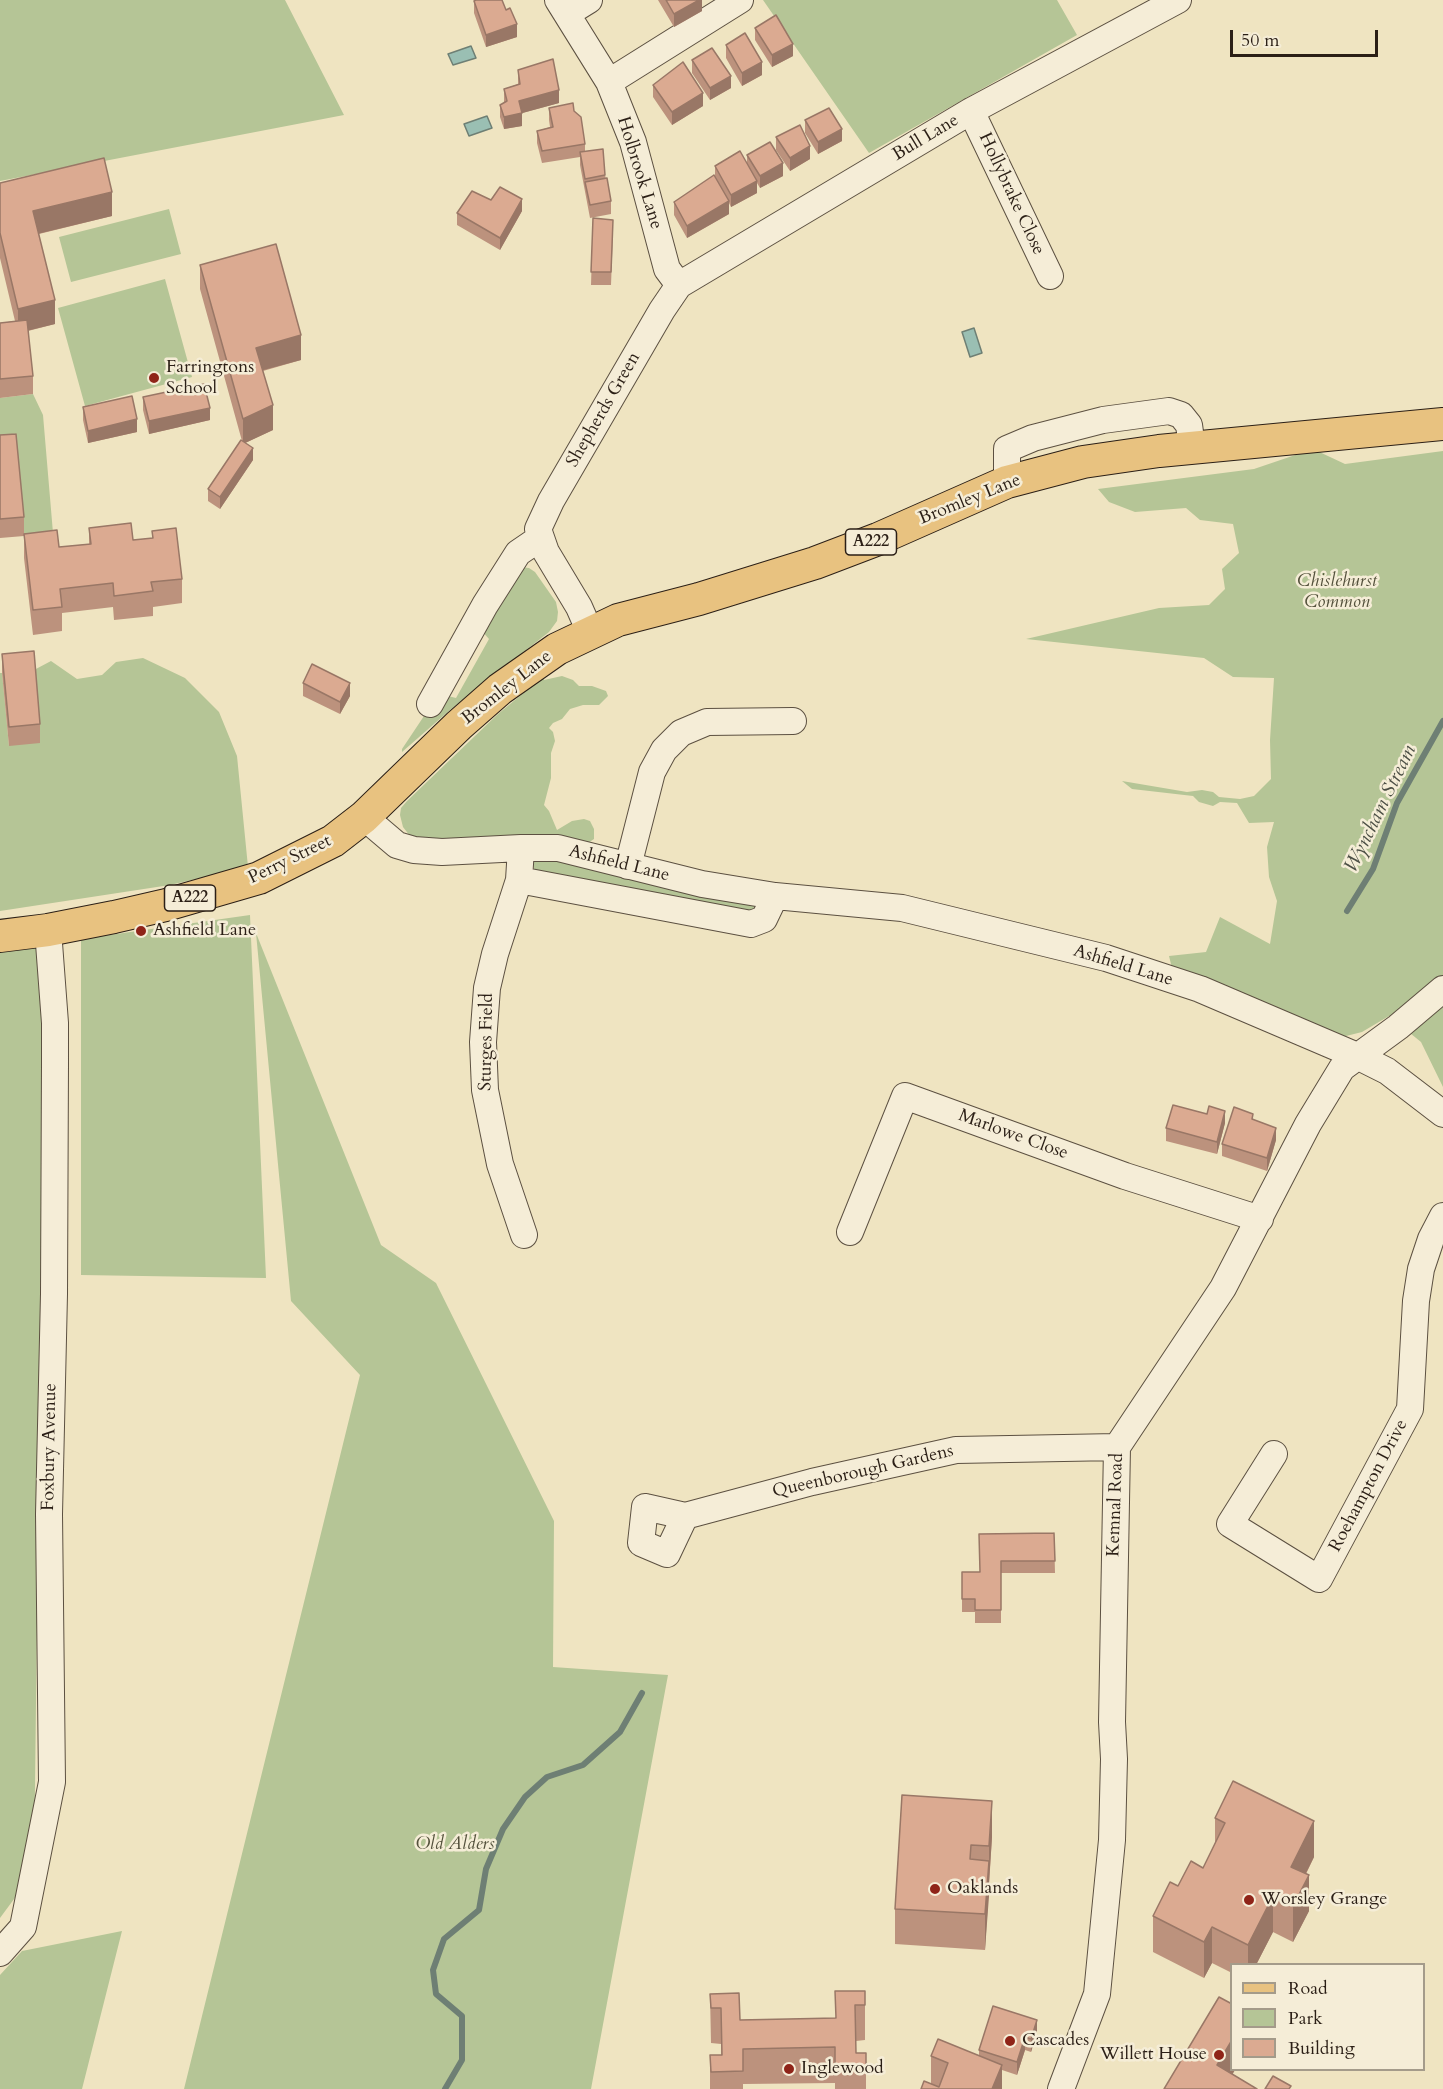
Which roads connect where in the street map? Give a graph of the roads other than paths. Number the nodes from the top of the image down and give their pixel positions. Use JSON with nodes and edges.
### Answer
{"nodes":[{"id":1,"x":589,"y":0,"type":"edge"},
{"id":2,"x":740,"y":0,"type":"edge"},
{"id":3,"x":1178,"y":0,"type":"edge"},
{"id":4,"x":563,"y":7,"type":"edge"},
{"id":5,"x":609,"y":82,"type":"junction"},
{"id":6,"x":971,"y":111,"type":"junction"},
{"id":7,"x":1050,"y":276,"type":"dead end"},
{"id":8,"x":679,"y":285,"type":"junction"},
{"id":9,"x":1443,"y":424,"type":"edge"},
{"id":10,"x":540,"y":538,"type":"junction"},
{"id":11,"x":590,"y":632,"type":"junction"},
{"id":12,"x":430,"y":704,"type":"dead end"},
{"id":13,"x":792,"y":721,"type":"dead end"},
{"id":14,"x":364,"y":817,"type":"junction"},
{"id":15,"x":521,"y":848,"type":"junction"},
{"id":16,"x":628,"y":866,"type":"junction"},
{"id":17,"x":519,"y":880,"type":"junction"},
{"id":18,"x":775,"y":896,"type":"junction"},
{"id":19,"x":48,"y":930,"type":"junction"},
{"id":20,"x":0,"y":936,"type":"edge"},
{"id":21,"x":1443,"y":989,"type":"edge"},
{"id":22,"x":1357,"y":1056,"type":"junction"},
{"id":23,"x":1443,"y":1114,"type":"edge"},
{"id":24,"x":1443,"y":1216,"type":"edge"},
{"id":25,"x":1260,"y":1219,"type":"junction"},
{"id":26,"x":850,"y":1232,"type":"dead end"},
{"id":27,"x":524,"y":1235,"type":"dead end"},
{"id":28,"x":1117,"y":1447,"type":"junction"},
{"id":29,"x":1274,"y":1454,"type":"dead end"},
{"id":30,"x":685,"y":1516,"type":"dead end"},
{"id":31,"x":0,"y":1953,"type":"edge"},
{"id":32,"x":1061,"y":2089,"type":"edge"}],
"edges":[{"from":1,"to":4,"type":"street"},
{"from":2,"to":5,"type":"street"},
{"from":3,"to":6,"type":"street","name":"Bull Lane"},
{"from":4,"to":5,"type":"street","name":"Holbrook Lane"},
{"from":5,"to":8,"type":"street","name":"Holbrook Lane"},
{"from":6,"to":7,"type":"street","name":"Hollybrake Close"},
{"from":6,"to":8,"type":"street","name":"Bull Lane"},
{"from":8,"to":10,"type":"street","name":"Shepherds Green"},
{"from":9,"to":11,"type":"main road","name":"Bromley Lane","number":"A222"},
{"from":10,"to":11,"type":"street"},
{"from":10,"to":12,"type":"street"},
{"from":11,"to":14,"type":"main road","name":"Bromley Lane","number":"A222"},
{"from":13,"to":16,"type":"street"},
{"from":14,"to":15,"type":"street","name":"Ashfield Lane"},
{"from":14,"to":19,"type":"main road","name":"Perry Street","number":"A222"},
{"from":15,"to":16,"type":"street","name":"Ashfield Lane"},
{"from":15,"to":17,"type":"street","name":"Sturges Field"},
{"from":16,"to":18,"type":"street","name":"Ashfield Lane"},
{"from":17,"to":18,"type":"street","name":"Ashfield Lane"},
{"from":17,"to":27,"type":"street","name":"Sturges Field"},
{"from":18,"to":22,"type":"street","name":"Ashfield Lane"},
{"from":19,"to":20,"type":"main road","name":"Perry Street","number":"A222"},
{"from":19,"to":31,"type":"street","name":"Foxbury Avenue"},
{"from":21,"to":22,"type":"street","name":"Kemnal Road"},
{"from":22,"to":23,"type":"street","name":"Ashfield Lane"},
{"from":22,"to":25,"type":"street","name":"Kemnal Road"},
{"from":24,"to":29,"type":"street","name":"Roehampton Drive"},
{"from":25,"to":26,"type":"street","name":"Marlowe Close"},
{"from":25,"to":28,"type":"street","name":"Kemnal Road"},
{"from":28,"to":30,"type":"street","name":"Queenborough Gardens"},
{"from":28,"to":32,"type":"street","name":"Kemnal Road"}]}
